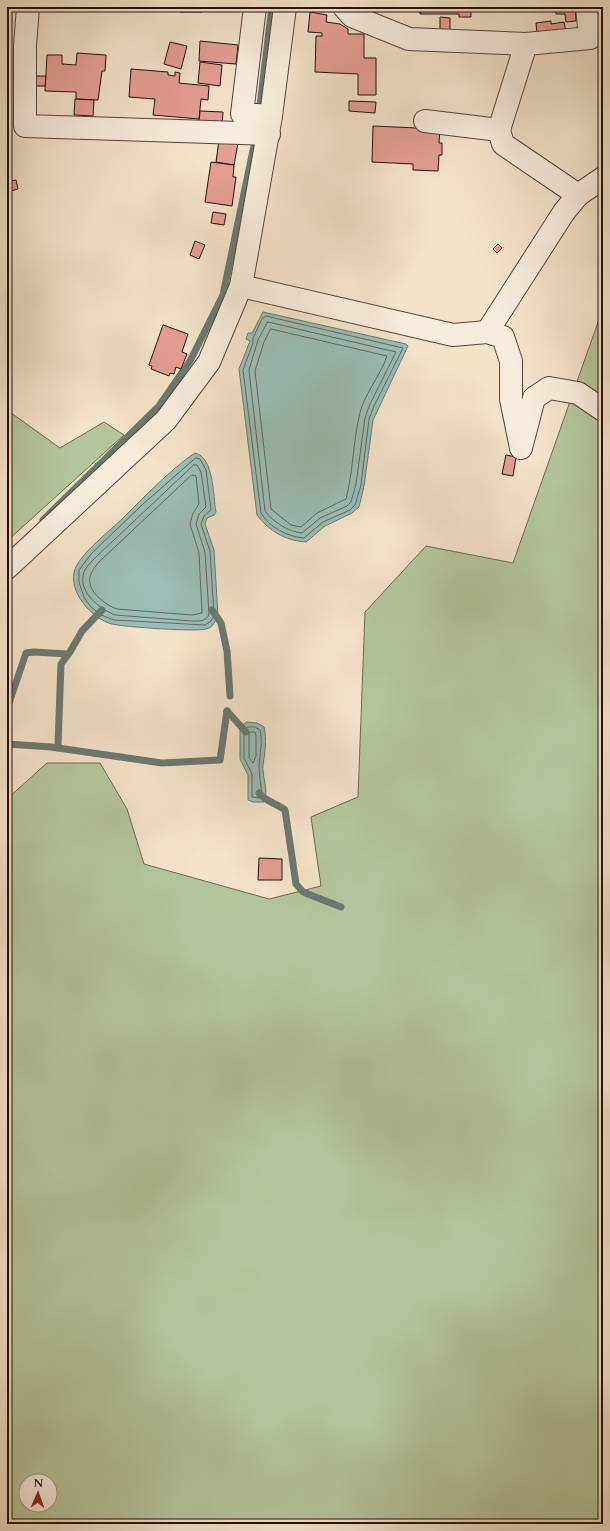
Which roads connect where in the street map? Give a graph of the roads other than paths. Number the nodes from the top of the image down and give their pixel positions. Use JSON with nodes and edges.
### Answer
{"nodes":[{"id":1,"x":28,"y":7,"type":"edge"},
{"id":2,"x":255,"y":7,"type":"edge"},
{"id":3,"x":286,"y":7,"type":"edge"},
{"id":4,"x":344,"y":7,"type":"edge"},
{"id":5,"x":587,"y":7,"type":"edge"},
{"id":6,"x":526,"y":44,"type":"junction"},
{"id":7,"x":425,"y":121,"type":"dead end"},
{"id":8,"x":261,"y":125,"type":"junction"},
{"id":9,"x":499,"y":130,"type":"junction"},
{"id":10,"x":603,"y":178,"type":"edge"},
{"id":11,"x":578,"y":196,"type":"junction"},
{"id":12,"x":241,"y":286,"type":"junction"},
{"id":13,"x":486,"y":332,"type":"junction"},
{"id":14,"x":603,"y":410,"type":"edge"},
{"id":15,"x":7,"y":568,"type":"edge"}],
"edges":[{"from":1,"to":8,"type":"street"},
{"from":2,"to":8,"type":"street"},
{"from":3,"to":8,"type":"street"},
{"from":4,"to":6,"type":"street"},
{"from":5,"to":6,"type":"street"},
{"from":6,"to":9,"type":"street"},
{"from":7,"to":9,"type":"street"},
{"from":8,"to":12,"type":"street"},
{"from":9,"to":11,"type":"street"},
{"from":10,"to":11,"type":"street"},
{"from":11,"to":13,"type":"street"},
{"from":12,"to":13,"type":"street"},
{"from":12,"to":15,"type":"street"},
{"from":13,"to":14,"type":"street"}]}
